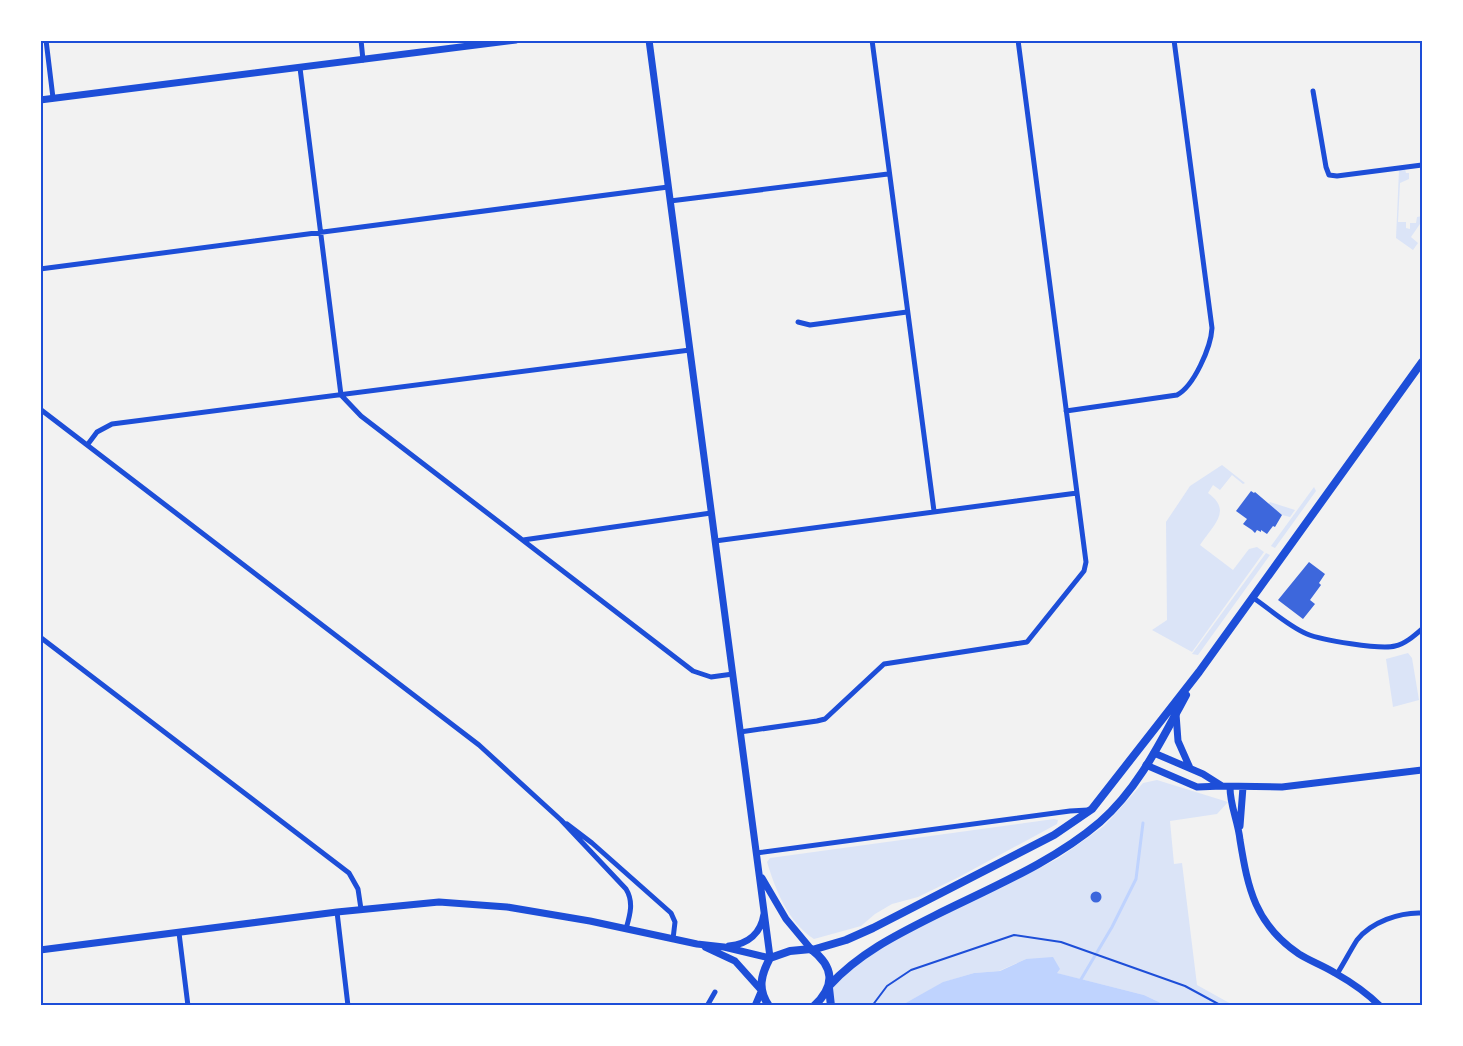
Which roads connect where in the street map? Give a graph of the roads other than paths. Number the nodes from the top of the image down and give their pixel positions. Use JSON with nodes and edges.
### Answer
{"nodes":[{"id":1,"x":46,"y":40,"type":"edge"},
{"id":2,"x":361,"y":40,"type":"edge"},
{"id":3,"x":516,"y":40,"type":"edge"},
{"id":4,"x":649,"y":40,"type":"edge"},
{"id":5,"x":872,"y":40,"type":"edge"},
{"id":6,"x":1018,"y":40,"type":"edge"},
{"id":7,"x":1174,"y":40,"type":"edge"},
{"id":8,"x":363,"y":60,"type":"junction"},
{"id":9,"x":300,"y":68,"type":"junction"},
{"id":10,"x":1313,"y":91,"type":"dead end"},
{"id":11,"x":53,"y":98,"type":"junction"},
{"id":12,"x":40,"y":100,"type":"edge"},
{"id":13,"x":1422,"y":165,"type":"edge"},
{"id":14,"x":888,"y":174,"type":"junction"},
{"id":15,"x":668,"y":187,"type":"junction"},
{"id":16,"x":670,"y":201,"type":"junction"},
{"id":17,"x":320,"y":232,"type":"junction"},
{"id":18,"x":40,"y":269,"type":"edge"},
{"id":19,"x":907,"y":312,"type":"junction"},
{"id":20,"x":798,"y":322,"type":"dead end"},
{"id":21,"x":690,"y":350,"type":"junction"},
{"id":22,"x":1422,"y":362,"type":"edge"},
{"id":23,"x":341,"y":395,"type":"junction"},
{"id":24,"x":40,"y":409,"type":"edge"},
{"id":25,"x":1066,"y":411,"type":"junction"},
{"id":26,"x":88,"y":444,"type":"junction"},
{"id":27,"x":1077,"y":494,"type":"junction"},
{"id":28,"x":934,"y":511,"type":"junction"},
{"id":29,"x":711,"y":513,"type":"junction"},
{"id":30,"x":523,"y":540,"type":"junction"},
{"id":31,"x":715,"y":541,"type":"junction"},
{"id":32,"x":1252,"y":597,"type":"junction"},
{"id":33,"x":1422,"y":629,"type":"edge"},
{"id":34,"x":40,"y":637,"type":"edge"},
{"id":35,"x":1199,"y":672,"type":"junction"},
{"id":36,"x":733,"y":674,"type":"junction"},
{"id":37,"x":1176,"y":714,"type":"junction"},
{"id":38,"x":740,"y":732,"type":"junction"},
{"id":39,"x":1138,"y":750,"type":"junction"},
{"id":40,"x":1154,"y":753,"type":"junction"},
{"id":41,"x":1146,"y":765,"type":"junction"},
{"id":42,"x":1190,"y":768,"type":"junction"},
{"id":43,"x":1422,"y":770,"type":"edge"},
{"id":44,"x":1226,"y":786,"type":"junction"},
{"id":45,"x":1243,"y":788,"type":"junction"},
{"id":46,"x":1092,"y":809,"type":"junction"},
{"id":47,"x":1056,"y":813,"type":"junction"},
{"id":48,"x":561,"y":820,"type":"junction"},
{"id":49,"x":1060,"y":831,"type":"junction"},
{"id":50,"x":1239,"y":831,"type":"junction"},
{"id":51,"x":756,"y":853,"type":"junction"},
{"id":52,"x":759,"y":873,"type":"junction"},
{"id":53,"x":764,"y":906,"type":"junction"},
{"id":54,"x":361,"y":909,"type":"junction"},
{"id":55,"x":336,"y":912,"type":"junction"},
{"id":56,"x":1422,"y":913,"type":"edge"},
{"id":57,"x":626,"y":929,"type":"junction"},
{"id":58,"x":179,"y":933,"type":"junction"},
{"id":59,"x":673,"y":939,"type":"junction"},
{"id":60,"x":697,"y":944,"type":"junction"},
{"id":61,"x":724,"y":946,"type":"junction"},
{"id":62,"x":812,"y":949,"type":"junction"},
{"id":63,"x":40,"y":950,"type":"edge"},
{"id":64,"x":770,"y":958,"type":"junction"},
{"id":65,"x":1337,"y":974,"type":"junction"},
{"id":66,"x":829,"y":987,"type":"junction"},
{"id":67,"x":761,"y":991,"type":"junction"},
{"id":68,"x":715,"y":992,"type":"dead end"},
{"id":69,"x":188,"y":1005,"type":"edge"},
{"id":70,"x":348,"y":1005,"type":"edge"},
{"id":71,"x":707,"y":1005,"type":"edge"},
{"id":72,"x":755,"y":1005,"type":"edge"},
{"id":73,"x":769,"y":1005,"type":"edge"},
{"id":74,"x":814,"y":1005,"type":"edge"},
{"id":75,"x":831,"y":1005,"type":"edge"},
{"id":76,"x":1380,"y":1005,"type":"edge"}],
"edges":[{"from":1,"to":11,"type":"street"},
{"from":2,"to":8,"type":"street"},
{"from":3,"to":8,"type":"street"},
{"from":4,"to":15,"type":"street"},
{"from":5,"to":14,"type":"street"},
{"from":6,"to":25,"type":"street"},
{"from":7,"to":25,"type":"street"},
{"from":8,"to":9,"type":"street"},
{"from":9,"to":11,"type":"street"},
{"from":9,"to":17,"type":"street"},
{"from":10,"to":13,"type":"street"},
{"from":11,"to":12,"type":"street"},
{"from":14,"to":16,"type":"street"},
{"from":14,"to":19,"type":"street"},
{"from":15,"to":16,"type":"street"},
{"from":15,"to":17,"type":"street"},
{"from":16,"to":21,"type":"street"},
{"from":17,"to":18,"type":"street"},
{"from":17,"to":23,"type":"street"},
{"from":19,"to":20,"type":"street"},
{"from":19,"to":28,"type":"street"},
{"from":21,"to":23,"type":"street"},
{"from":21,"to":29,"type":"street"},
{"from":22,"to":32,"type":"main road"},
{"from":23,"to":26,"type":"street"},
{"from":23,"to":30,"type":"street"},
{"from":24,"to":26,"type":"street"},
{"from":25,"to":27,"type":"street"},
{"from":26,"to":48,"type":"street"},
{"from":27,"to":28,"type":"street"},
{"from":27,"to":38,"type":"street"},
{"from":28,"to":31,"type":"street"},
{"from":29,"to":30,"type":"street"},
{"from":29,"to":31,"type":"street"},
{"from":30,"to":36,"type":"street"},
{"from":31,"to":36,"type":"street"},
{"from":32,"to":33,"type":"street"},
{"from":32,"to":35,"type":"main road"},
{"from":34,"to":54,"type":"street"},
{"from":35,"to":37,"type":"main road"},
{"from":35,"to":39,"type":"main road"},
{"from":36,"to":38,"type":"street"},
{"from":37,"to":40,"type":"main road"},
{"from":37,"to":42,"type":"street"},
{"from":38,"to":51,"type":"street"},
{"from":39,"to":40,"type":"main road"},
{"from":39,"to":41,"type":"main road"},
{"from":39,"to":46,"type":"main road"},
{"from":40,"to":41,"type":"main road"},
{"from":40,"to":42,"type":"street"},
{"from":41,"to":44,"type":"street"},
{"from":41,"to":66,"type":"main road"},
{"from":42,"to":44,"type":"street"},
{"from":43,"to":45,"type":"street"},
{"from":44,"to":45,"type":"street"},
{"from":44,"to":50,"type":"street"},
{"from":45,"to":50,"type":"street"},
{"from":46,"to":47,"type":"street"},
{"from":46,"to":49,"type":"main road"},
{"from":47,"to":49,"type":"street"},
{"from":47,"to":51,"type":"street"},
{"from":48,"to":57,"type":"street"},
{"from":48,"to":59,"type":"street"},
{"from":49,"to":62,"type":"main road"},
{"from":50,"to":65,"type":"street"},
{"from":51,"to":52,"type":"street"},
{"from":52,"to":53,"type":"street"},
{"from":52,"to":62,"type":"street"},
{"from":53,"to":61,"type":"street"},
{"from":53,"to":64,"type":"street"},
{"from":54,"to":55,"type":"street"},
{"from":54,"to":57,"type":"street"},
{"from":55,"to":58,"type":"street"},
{"from":55,"to":70,"type":"street"},
{"from":56,"to":65,"type":"street"},
{"from":57,"to":59,"type":"street"},
{"from":58,"to":63,"type":"street"},
{"from":58,"to":69,"type":"street"},
{"from":59,"to":60,"type":"street"},
{"from":60,"to":61,"type":"street"},
{"from":60,"to":67,"type":"street"},
{"from":61,"to":64,"type":"street"},
{"from":62,"to":64,"type":"main road"},
{"from":62,"to":66,"type":"main road"},
{"from":64,"to":67,"type":"main road"},
{"from":65,"to":76,"type":"street"},
{"from":66,"to":74,"type":"main road"},
{"from":66,"to":75,"type":"main road"},
{"from":67,"to":72,"type":"street"},
{"from":67,"to":73,"type":"main road"},
{"from":68,"to":71,"type":"street"}]}
